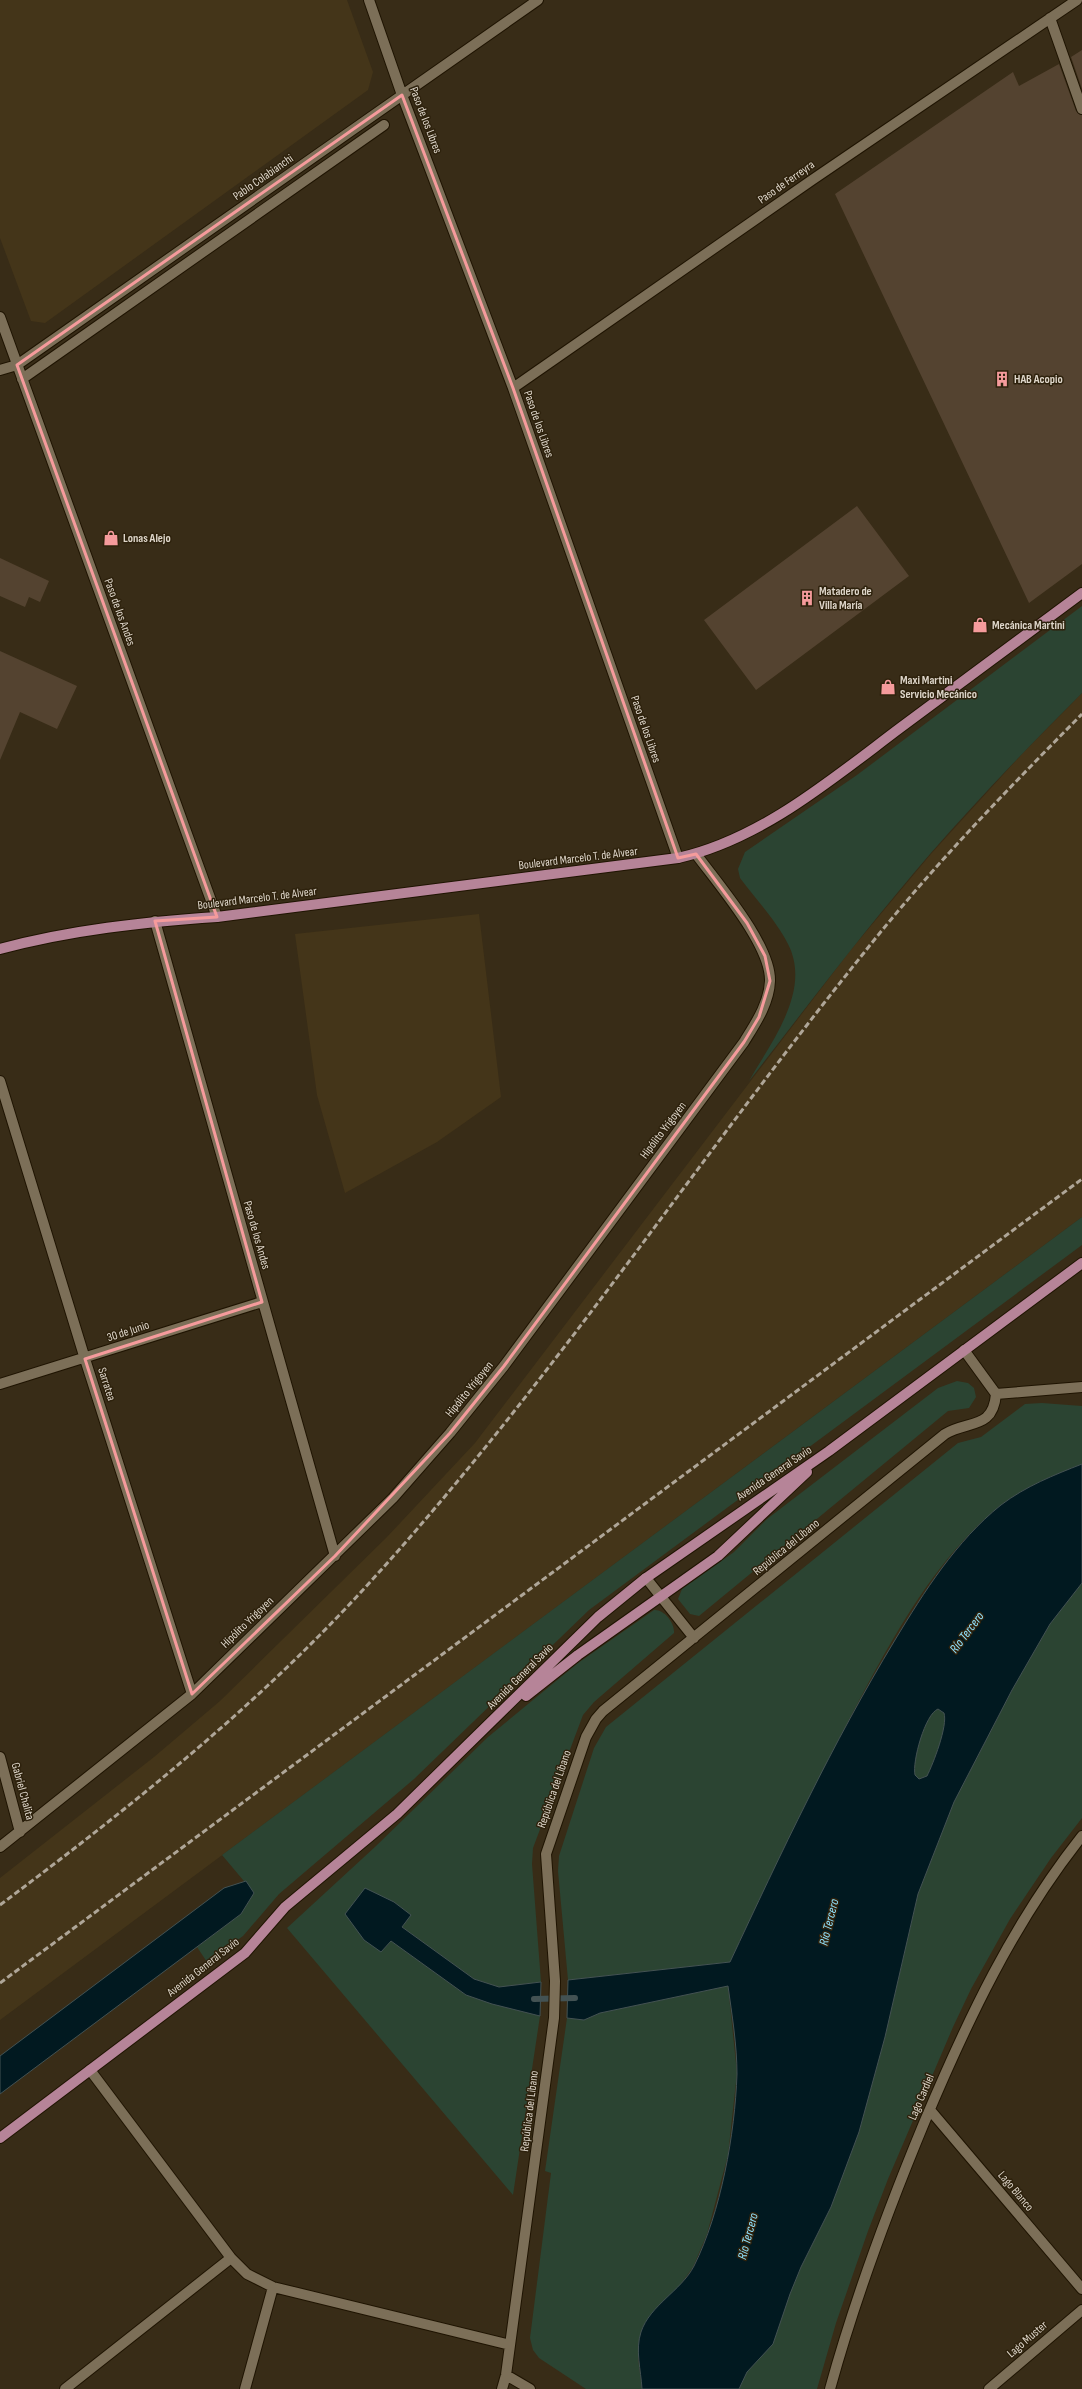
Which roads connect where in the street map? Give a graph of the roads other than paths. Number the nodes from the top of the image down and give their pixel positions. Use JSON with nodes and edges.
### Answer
{"nodes":[{"id":1,"x":369,"y":0,"type":"edge"},
{"id":2,"x":538,"y":0,"type":"edge"},
{"id":3,"x":1076,"y":0,"type":"edge"},
{"id":4,"x":1050,"y":18,"type":"junction"},
{"id":5,"x":402,"y":95,"type":"junction"},
{"id":6,"x":1082,"y":109,"type":"edge"},
{"id":7,"x":384,"y":125,"type":"dead end"},
{"id":8,"x":0,"y":317,"type":"edge"},
{"id":9,"x":17,"y":365,"type":"junction"},
{"id":10,"x":0,"y":370,"type":"edge"},
{"id":11,"x":22,"y":378,"type":"junction"},
{"id":12,"x":513,"y":388,"type":"junction"},
{"id":13,"x":1082,"y":593,"type":"edge"},
{"id":14,"x":696,"y":854,"type":"junction"},
{"id":15,"x":678,"y":858,"type":"junction"},
{"id":16,"x":217,"y":916,"type":"junction"},
{"id":17,"x":155,"y":921,"type":"junction"},
{"id":18,"x":0,"y":949,"type":"edge"},
{"id":19,"x":0,"y":1081,"type":"edge"},
{"id":20,"x":1082,"y":1263,"type":"edge"},
{"id":21,"x":262,"y":1302,"type":"junction"},
{"id":22,"x":964,"y":1350,"type":"junction"},
{"id":23,"x":85,"y":1359,"type":"junction"},
{"id":24,"x":0,"y":1384,"type":"edge"},
{"id":25,"x":1082,"y":1387,"type":"edge"},
{"id":26,"x":996,"y":1394,"type":"junction"},
{"id":27,"x":829,"y":1452,"type":"junction"},
{"id":28,"x":335,"y":1556,"type":"junction"},
{"id":29,"x":646,"y":1578,"type":"junction"},
{"id":30,"x":660,"y":1596,"type":"junction"},
{"id":31,"x":694,"y":1638,"type":"junction"},
{"id":32,"x":192,"y":1694,"type":"junction"},
{"id":33,"x":487,"y":1727,"type":"junction"},
{"id":34,"x":0,"y":1757,"type":"edge"},
{"id":35,"x":20,"y":1832,"type":"junction"},
{"id":36,"x":1082,"y":1836,"type":"edge"},
{"id":37,"x":0,"y":1847,"type":"edge"},
{"id":38,"x":90,"y":2070,"type":"junction"},
{"id":39,"x":930,"y":2110,"type":"junction"},
{"id":40,"x":0,"y":2138,"type":"edge"},
{"id":41,"x":231,"y":2258,"type":"junction"},
{"id":42,"x":273,"y":2287,"type":"junction"},
{"id":43,"x":1082,"y":2288,"type":"edge"},
{"id":44,"x":1082,"y":2310,"type":"edge"},
{"id":45,"x":510,"y":2346,"type":"junction"},
{"id":46,"x":506,"y":2375,"type":"junction"},
{"id":47,"x":65,"y":2389,"type":"edge"},
{"id":48,"x":245,"y":2389,"type":"edge"},
{"id":49,"x":502,"y":2389,"type":"edge"},
{"id":50,"x":530,"y":2389,"type":"edge"},
{"id":51,"x":830,"y":2389,"type":"edge"},
{"id":52,"x":989,"y":2389,"type":"edge"}],
"edges":[{"from":1,"to":5,"type":"street","name":"Paso de los Libres"},
{"from":2,"to":5,"type":"street","name":"Pablo Colabianchi"},
{"from":3,"to":4,"type":"street","name":"Paso de Ferreyra"},
{"from":4,"to":6,"type":"street"},
{"from":4,"to":12,"type":"street","name":"Paso de Ferreyra"},
{"from":5,"to":9,"type":"street","name":"Pablo Colabianchi"},
{"from":5,"to":12,"type":"street","name":"Paso de los Libres"},
{"from":7,"to":11,"type":"street"},
{"from":8,"to":9,"type":"street","name":"Paso de los Andes"},
{"from":9,"to":10,"type":"street","name":"Pablo Colabianchi"},
{"from":9,"to":11,"type":"street","name":"Paso de los Andes"},
{"from":11,"to":16,"type":"street","name":"Paso de los Andes"},
{"from":12,"to":15,"type":"street","name":"Paso de los Libres"},
{"from":13,"to":14,"type":"main road","name":"Boulevard Marcelo T. de Alvear"},
{"from":14,"to":15,"type":"main road","name":"Boulevard Marcelo T. de Alvear"},
{"from":14,"to":28,"type":"street","name":"Hipólito Yrigoyen"},
{"from":15,"to":16,"type":"main road","name":"Boulevard Marcelo T. de Alvear"},
{"from":16,"to":17,"type":"main road","name":"Boulevard Marcelo T. de Alvear"},
{"from":17,"to":18,"type":"main road","name":"Boulevard Marcelo T. de Alvear"},
{"from":17,"to":21,"type":"street","name":"Paso de los Andes"},
{"from":19,"to":23,"type":"street","name":"Sarratea"},
{"from":20,"to":22,"type":"main road","name":"Avenida General Savio"},
{"from":21,"to":23,"type":"street","name":"30 de Junio"},
{"from":21,"to":28,"type":"street","name":"Paso de los Andes"},
{"from":22,"to":26,"type":"street"},
{"from":22,"to":27,"type":"main road","name":"Avenida General Savio"},
{"from":23,"to":24,"type":"street","name":"30 de Junio"},
{"from":23,"to":32,"type":"street","name":"Sarratea"},
{"from":25,"to":26,"type":"street"},
{"from":26,"to":31,"type":"street","name":"República del Líbano"},
{"from":27,"to":29,"type":"main road","name":"Avenida General Savio"},
{"from":27,"to":30,"type":"main road"},
{"from":28,"to":32,"type":"street","name":"Hipólito Yrigoyen"},
{"from":29,"to":30,"type":"street"},
{"from":29,"to":33,"type":"main road","name":"Avenida General Savio"},
{"from":30,"to":31,"type":"street"},
{"from":30,"to":33,"type":"main road"},
{"from":31,"to":45,"type":"street","name":"República del Líbano"},
{"from":32,"to":35,"type":"street","name":"Hipólito Yrigoyen"},
{"from":33,"to":38,"type":"main road","name":"Avenida General Savio"},
{"from":34,"to":35,"type":"street","name":"Gabriel Chalita"},
{"from":35,"to":37,"type":"street","name":"Hipólito Yrigoyen"},
{"from":36,"to":39,"type":"street","name":"Lago Cardiel"},
{"from":38,"to":40,"type":"main road","name":"Avenida General Savio"},
{"from":38,"to":41,"type":"street"},
{"from":39,"to":43,"type":"street","name":"Lago Blanco"},
{"from":39,"to":51,"type":"street","name":"Lago Cardiel"},
{"from":41,"to":42,"type":"street"},
{"from":41,"to":47,"type":"street"},
{"from":42,"to":45,"type":"street"},
{"from":42,"to":48,"type":"street"},
{"from":44,"to":52,"type":"street","name":"Lago Muster"},
{"from":45,"to":46,"type":"street","name":"República del Líbano"},
{"from":46,"to":49,"type":"street","name":"República del Líbano"},
{"from":46,"to":50,"type":"street"}]}
